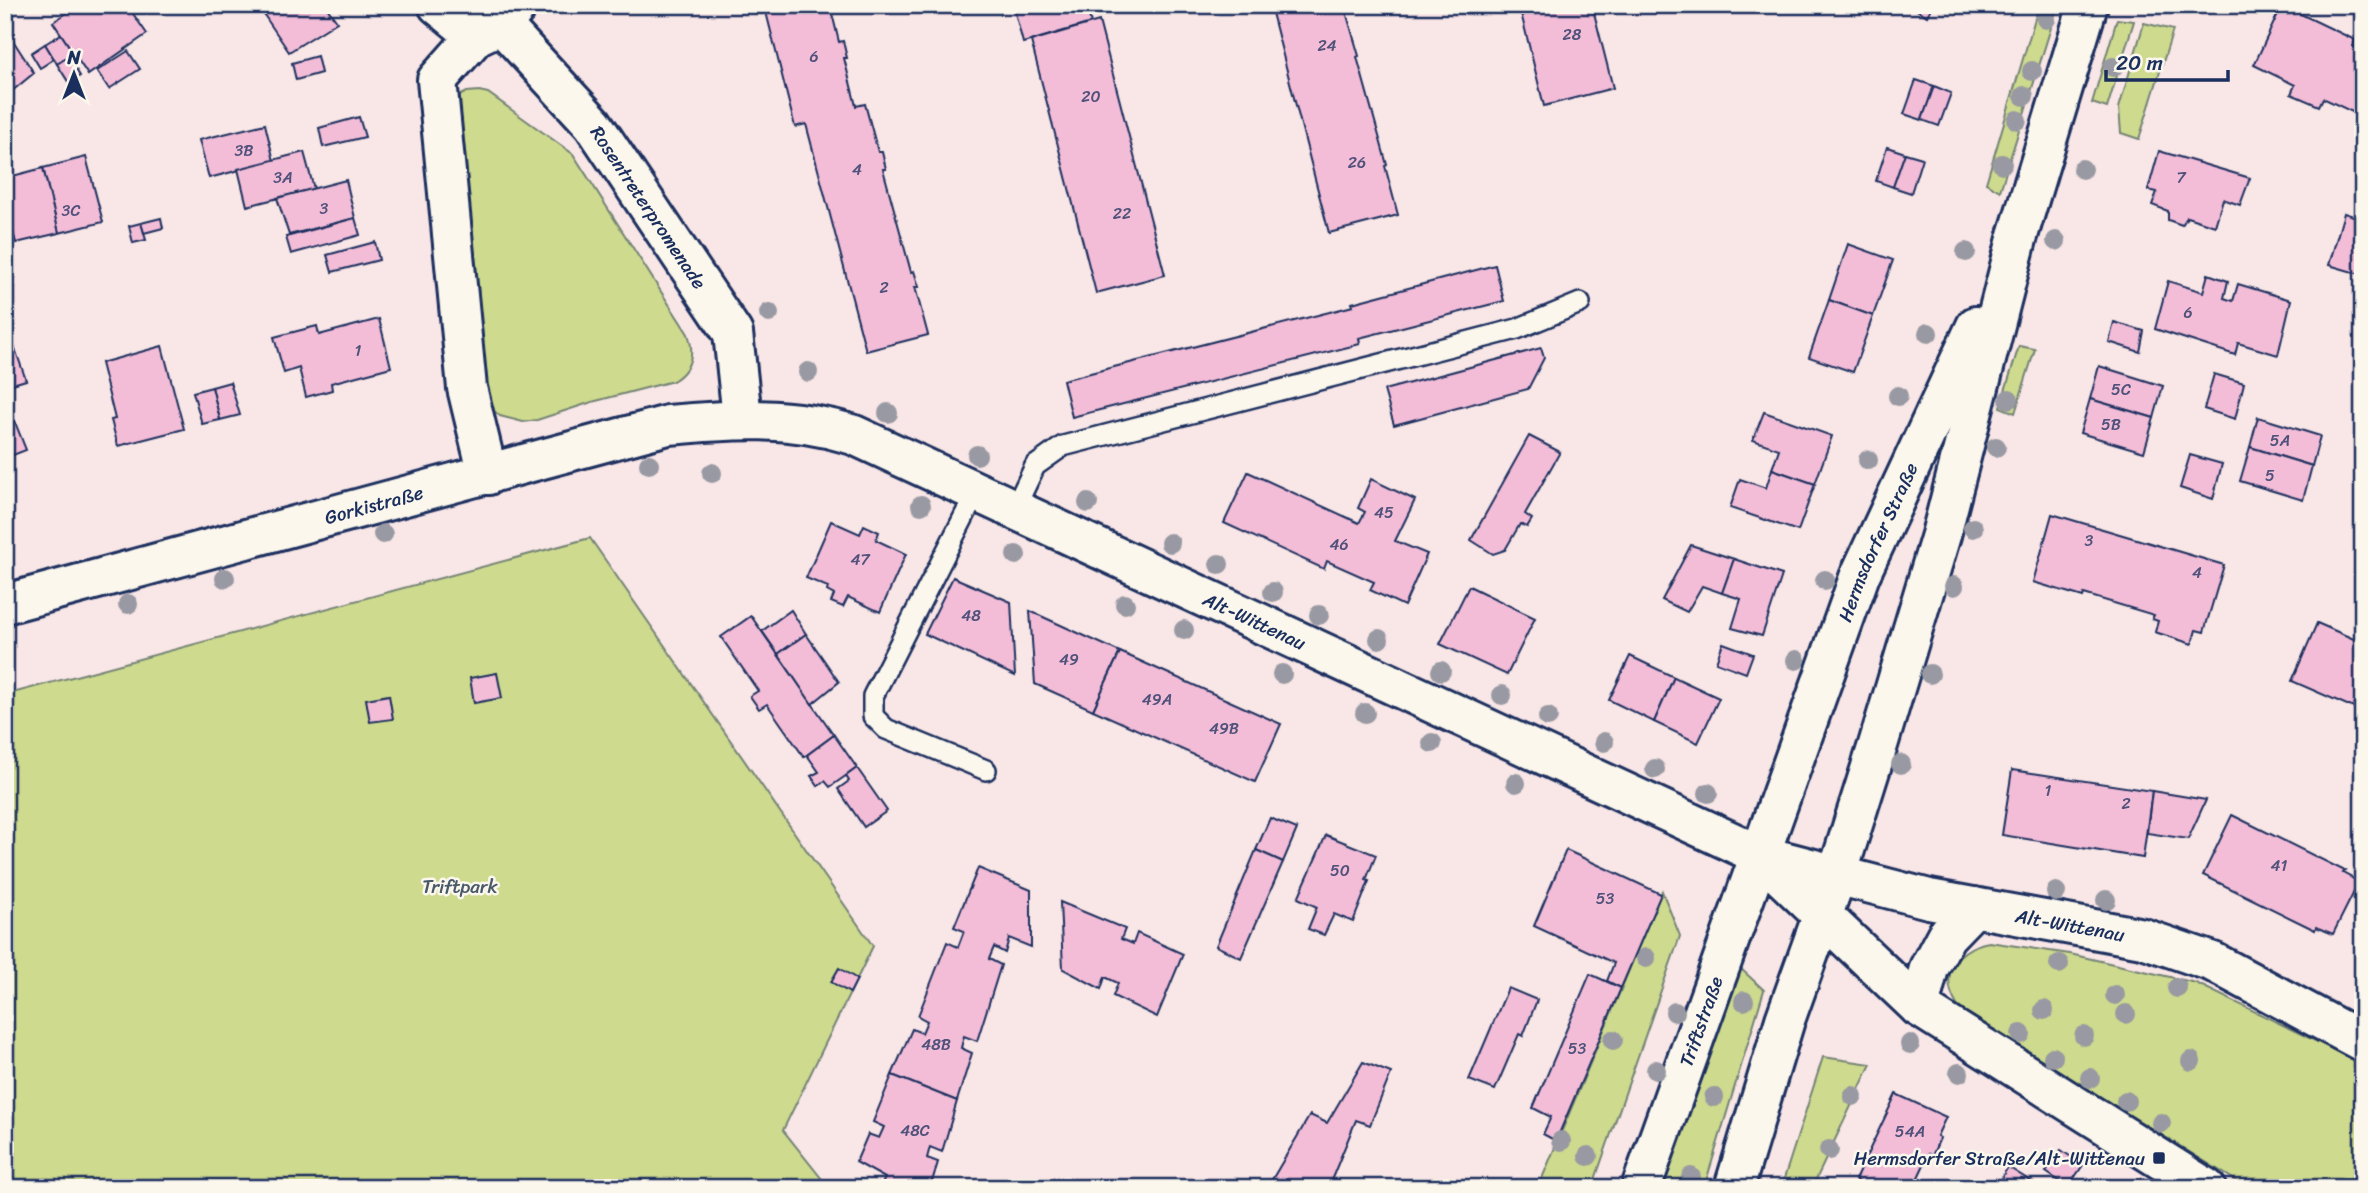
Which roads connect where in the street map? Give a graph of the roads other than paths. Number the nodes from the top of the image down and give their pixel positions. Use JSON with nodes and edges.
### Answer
{"nodes":[{"id":1,"x":438,"y":5,"type":"edge"},
{"id":2,"x":2088,"y":5,"type":"edge"},
{"id":3,"x":498,"y":22,"type":"edge"},
{"id":4,"x":2017,"y":239,"type":"junction"},
{"id":5,"x":1580,"y":303,"type":"dead end"},
{"id":6,"x":742,"y":418,"type":"junction"},
{"id":7,"x":488,"y":475,"type":"junction"},
{"id":8,"x":976,"y":493,"type":"junction"},
{"id":9,"x":1014,"y":510,"type":"junction"},
{"id":10,"x":5,"y":604,"type":"edge"},
{"id":11,"x":986,"y":770,"type":"dead end"},
{"id":12,"x":1760,"y":855,"type":"junction"},
{"id":13,"x":1838,"y":875,"type":"junction"},
{"id":14,"x":1974,"y":907,"type":"junction"},
{"id":15,"x":1823,"y":916,"type":"junction"},
{"id":16,"x":1919,"y":1007,"type":"junction"},
{"id":17,"x":2363,"y":1042,"type":"edge"},
{"id":18,"x":1641,"y":1188,"type":"edge"},
{"id":19,"x":1734,"y":1188,"type":"edge"},
{"id":20,"x":2206,"y":1188,"type":"edge"}],
"edges":[{"from":1,"to":3,"type":"main road","name":"Rosentreterpromenade"},
{"from":2,"to":4,"type":"main road","name":"Hermsdorfer Straße"},
{"from":3,"to":6,"type":"main road","name":"Rosentreterpromenade"},
{"from":3,"to":7,"type":"main road"},
{"from":4,"to":12,"type":"main road","name":"Hermsdorfer Straße"},
{"from":4,"to":13,"type":"main road","name":"Hermsdorfer Straße"},
{"from":5,"to":9,"type":"lane"},
{"from":6,"to":7,"type":"main road","name":"Gorkistraße"},
{"from":6,"to":8,"type":"main road","name":"Alt-Wittenau"},
{"from":7,"to":10,"type":"main road","name":"Gorkistraße"},
{"from":8,"to":9,"type":"main road","name":"Alt-Wittenau"},
{"from":8,"to":11,"type":"lane"},
{"from":9,"to":12,"type":"main road","name":"Alt-Wittenau"},
{"from":12,"to":13,"type":"main road","name":"Alt-Wittenau"},
{"from":12,"to":15,"type":"main road","name":"Alt-Wittenau"},
{"from":12,"to":18,"type":"main road","name":"Triftstraße"},
{"from":13,"to":14,"type":"main road","name":"Alt-Wittenau"},
{"from":13,"to":15,"type":"main road"},
{"from":14,"to":16,"type":"main road"},
{"from":14,"to":17,"type":"main road","name":"Alt-Wittenau"},
{"from":15,"to":16,"type":"main road","name":"Alt-Wittenau"},
{"from":15,"to":19,"type":"main road"},
{"from":16,"to":20,"type":"main road","name":"Alt-Wittenau"}]}
